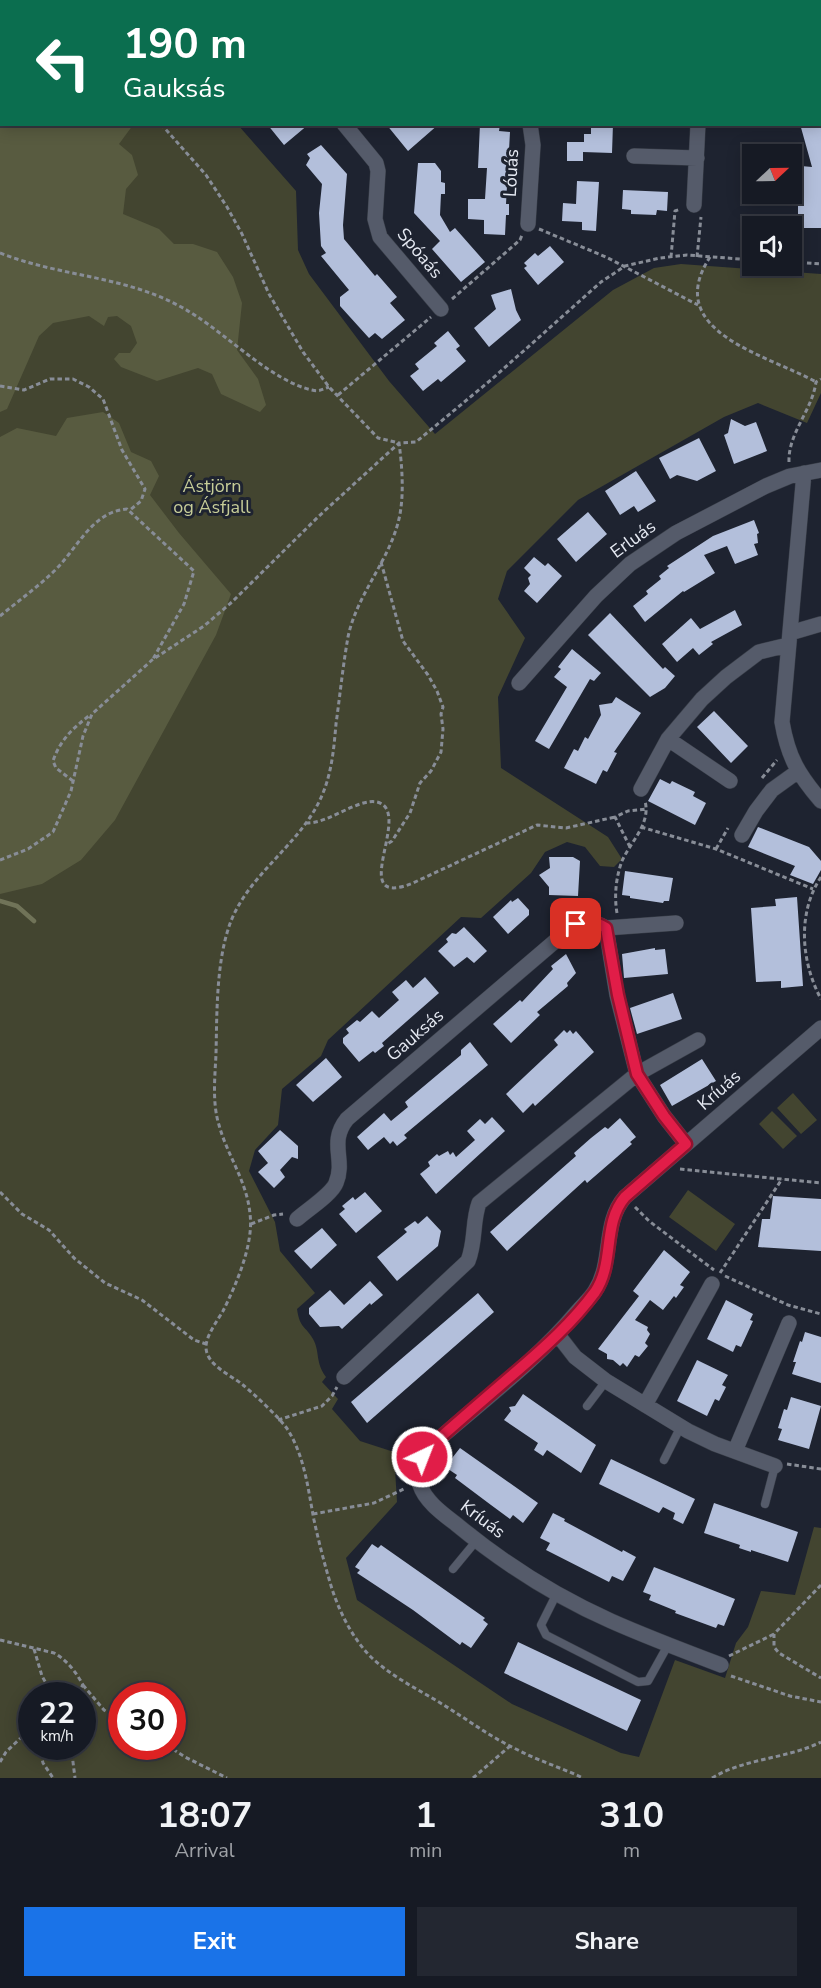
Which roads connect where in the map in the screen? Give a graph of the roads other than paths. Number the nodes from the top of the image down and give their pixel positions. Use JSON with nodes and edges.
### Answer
{"nodes":[{"id":1,"x":346,"y":126,"type":"edge"},
{"id":2,"x":530,"y":126,"type":"edge"},
{"id":3,"x":698,"y":126,"type":"edge"},
{"id":4,"x":634,"y":156,"type":"dead end"},
{"id":5,"x":697,"y":158,"type":"junction"},
{"id":6,"x":694,"y":205,"type":"road end"},
{"id":7,"x":528,"y":224,"type":"road end"},
{"id":8,"x":441,"y":309,"type":"road end"},
{"id":9,"x":821,"y":470,"type":"edge"},
{"id":10,"x":797,"y":475,"type":"junction"},
{"id":11,"x":821,"y":624,"type":"edge"},
{"id":12,"x":789,"y":639,"type":"junction"},
{"id":13,"x":519,"y":683,"type":"dead end"},
{"id":14,"x":668,"y":739,"type":"junction"},
{"id":15,"x":798,"y":772,"type":"junction"},
{"id":16,"x":730,"y":781,"type":"dead end"},
{"id":17,"x":642,"y":789,"type":"road end"},
{"id":18,"x":818,"y":792,"type":"edge"},
{"id":19,"x":742,"y":835,"type":"dead end"},
{"id":20,"x":676,"y":923,"type":"dead end"},
{"id":21,"x":613,"y":927,"type":"junction"},
{"id":22,"x":821,"y":1028,"type":"edge"},
{"id":23,"x":699,"y":1040,"type":"dead end"},
{"id":24,"x":637,"y":1074,"type":"junction"},
{"id":25,"x":686,"y":1144,"type":"junction"},
{"id":26,"x":297,"y":1219,"type":"road end"},
{"id":27,"x":716,"y":1279,"type":"road end"},
{"id":28,"x":789,"y":1323,"type":"dead end"},
{"id":29,"x":558,"y":1335,"type":"junction"},
{"id":30,"x":344,"y":1377,"type":"road end"},
{"id":31,"x":606,"y":1381,"type":"junction"},
{"id":32,"x":645,"y":1405,"type":"junction"},
{"id":33,"x":587,"y":1406,"type":"dead end"},
{"id":34,"x":681,"y":1426,"type":"junction"},
{"id":35,"x":735,"y":1451,"type":"junction"},
{"id":36,"x":664,"y":1460,"type":"dead end"},
{"id":37,"x":775,"y":1466,"type":"joint"},
{"id":38,"x":765,"y":1504,"type":"dead end"},
{"id":39,"x":477,"y":1540,"type":"junction"},
{"id":40,"x":453,"y":1569,"type":"dead end"},
{"id":41,"x":558,"y":1592,"type":"junction"},
{"id":42,"x":668,"y":1645,"type":"junction"},
{"id":43,"x":721,"y":1665,"type":"road end"}],
"edges":[{"from":1,"to":8,"type":"street","name":"Spóaás"},
{"from":2,"to":7,"type":"street","name":"Lóuás"},
{"from":3,"to":5,"type":"street"},
{"from":4,"to":5,"type":"street"},
{"from":5,"to":6,"type":"street"},
{"from":9,"to":10,"type":"street","name":"Erluás"},
{"from":10,"to":12,"type":"street"},
{"from":10,"to":13,"type":"street","name":"Erluás"},
{"from":11,"to":12,"type":"street"},
{"from":12,"to":14,"type":"street"},
{"from":12,"to":15,"type":"street"},
{"from":14,"to":16,"type":"street"},
{"from":14,"to":17,"type":"street"},
{"from":15,"to":18,"type":"street"},
{"from":15,"to":19,"type":"street"},
{"from":20,"to":21,"type":"street","name":"Gauksás"},
{"from":21,"to":24,"type":"street"},
{"from":21,"to":26,"type":"street","name":"Gauksás"},
{"from":22,"to":25,"type":"street","name":"Kríuás"},
{"from":23,"to":24,"type":"street"},
{"from":24,"to":25,"type":"street"},
{"from":24,"to":30,"type":"street"},
{"from":25,"to":29,"type":"street","name":"Kríuás"},
{"from":27,"to":32,"type":"street"},
{"from":28,"to":35,"type":"street"},
{"from":29,"to":31,"type":"street"},
{"from":29,"to":39,"type":"street","name":"Kríuás"},
{"from":31,"to":32,"type":"street"},
{"from":31,"to":33,"type":"lane"},
{"from":32,"to":34,"type":"street"},
{"from":34,"to":35,"type":"street"},
{"from":34,"to":36,"type":"lane"},
{"from":35,"to":37,"type":"street"},
{"from":37,"to":38,"type":"lane"},
{"from":39,"to":40,"type":"lane"},
{"from":39,"to":41,"type":"street","name":"Kríuás"},
{"from":41,"to":42,"type":"street","name":"Kríuás"},
{"from":41,"to":42,"type":"lane"},
{"from":42,"to":43,"type":"street","name":"Kríuás"}]}
